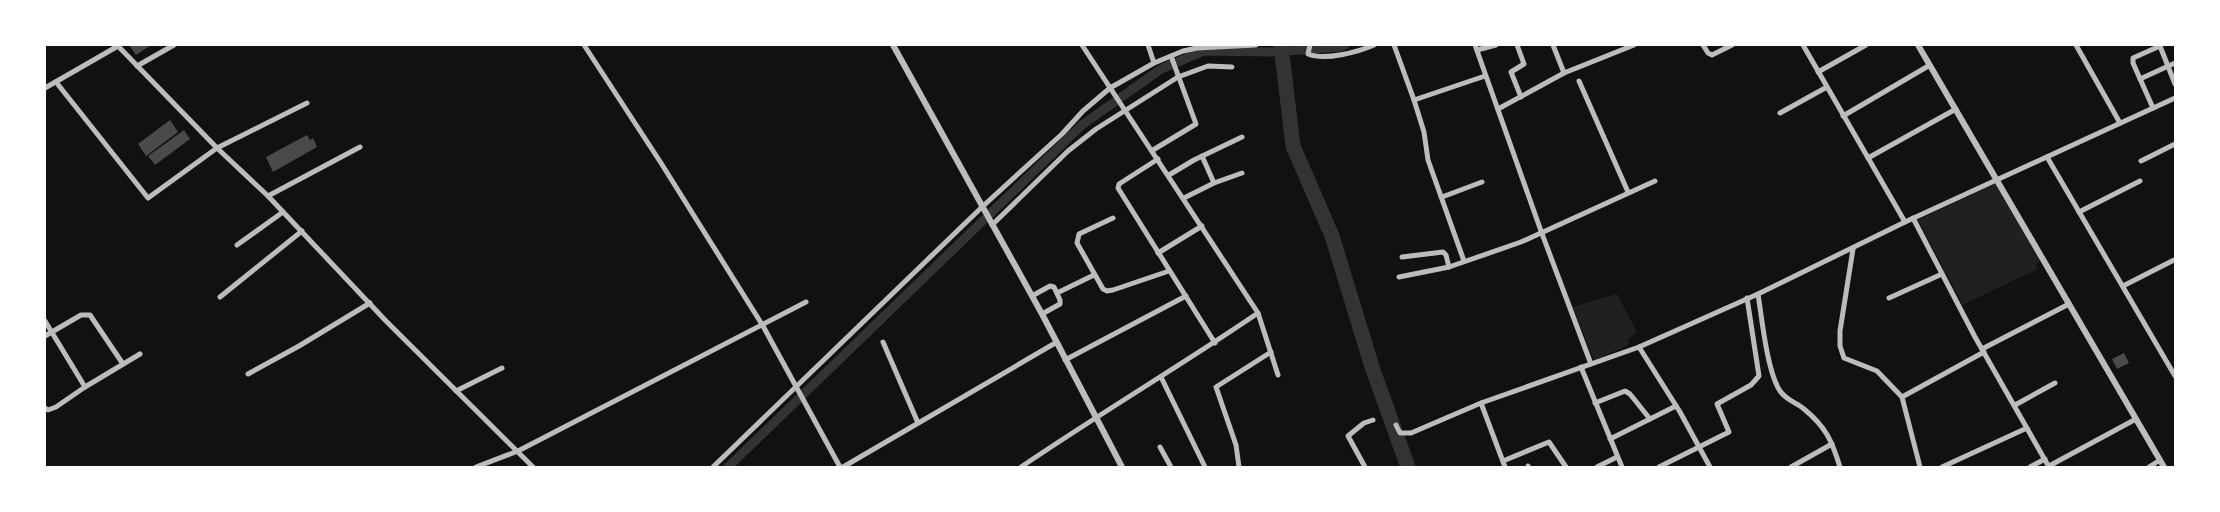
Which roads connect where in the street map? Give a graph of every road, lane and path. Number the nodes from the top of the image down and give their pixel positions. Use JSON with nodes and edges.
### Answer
{"nodes":[{"id":1,"x":174,"y":45,"type":"edge"},
{"id":2,"x":584,"y":45,"type":"edge"},
{"id":3,"x":893,"y":45,"type":"edge"},
{"id":4,"x":1082,"y":45,"type":"edge"},
{"id":5,"x":1148,"y":45,"type":"edge"},
{"id":6,"x":1256,"y":45,"type":"edge"},
{"id":7,"x":1310,"y":45,"type":"edge"},
{"id":8,"x":1374,"y":45,"type":"edge"},
{"id":9,"x":1394,"y":45,"type":"edge"},
{"id":10,"x":1496,"y":45,"type":"edge"},
{"id":11,"x":1517,"y":45,"type":"edge"},
{"id":12,"x":1553,"y":45,"type":"edge"},
{"id":13,"x":1634,"y":45,"type":"edge"},
{"id":14,"x":1703,"y":45,"type":"edge"},
{"id":15,"x":1732,"y":45,"type":"edge"},
{"id":16,"x":1803,"y":45,"type":"edge"},
{"id":17,"x":1866,"y":45,"type":"edge"},
{"id":18,"x":1918,"y":45,"type":"edge"},
{"id":19,"x":2076,"y":45,"type":"edge"},
{"id":20,"x":117,"y":46,"type":"edge"},
{"id":21,"x":1197,"y":46,"type":"edge"},
{"id":22,"x":1476,"y":48,"type":"edge"},
{"id":23,"x":1171,"y":57,"type":"junction"},
{"id":24,"x":1154,"y":63,"type":"junction"},
{"id":25,"x":2175,"y":63,"type":"edge"},
{"id":26,"x":1930,"y":65,"type":"junction"},
{"id":27,"x":2168,"y":65,"type":"junction"},
{"id":28,"x":137,"y":66,"type":"junction"},
{"id":29,"x":1232,"y":67,"type":"dead end"},
{"id":30,"x":1818,"y":72,"type":"junction"},
{"id":31,"x":1564,"y":73,"type":"junction"},
{"id":32,"x":1485,"y":76,"type":"junction"},
{"id":33,"x":1178,"y":77,"type":"junction"},
{"id":34,"x":2140,"y":79,"type":"junction"},
{"id":35,"x":1579,"y":81,"type":"dead end"},
{"id":36,"x":56,"y":82,"type":"junction"},
{"id":37,"x":2175,"y":84,"type":"edge"},
{"id":38,"x":1827,"y":87,"type":"junction"},
{"id":39,"x":45,"y":88,"type":"edge"},
{"id":40,"x":1112,"y":91,"type":"junction"},
{"id":41,"x":1521,"y":98,"type":"junction"},
{"id":42,"x":2175,"y":98,"type":"edge"},
{"id":43,"x":1414,"y":100,"type":"junction"},
{"id":44,"x":307,"y":103,"type":"dead end"},
{"id":45,"x":2153,"y":108,"type":"junction"},
{"id":46,"x":1498,"y":109,"type":"junction"},
{"id":47,"x":1956,"y":109,"type":"junction"},
{"id":48,"x":1127,"y":110,"type":"junction"},
{"id":49,"x":1780,"y":113,"type":"dead end"},
{"id":50,"x":1843,"y":116,"type":"junction"},
{"id":51,"x":2120,"y":123,"type":"junction"},
{"id":52,"x":1242,"y":137,"type":"dead end"},
{"id":53,"x":2175,"y":144,"type":"edge"},
{"id":54,"x":360,"y":146,"type":"dead end"},
{"id":55,"x":217,"y":148,"type":"junction"},
{"id":56,"x":1153,"y":150,"type":"junction"},
{"id":57,"x":1202,"y":156,"type":"junction"},
{"id":58,"x":2047,"y":157,"type":"junction"},
{"id":59,"x":1868,"y":158,"type":"junction"},
{"id":60,"x":1158,"y":159,"type":"junction"},
{"id":61,"x":2141,"y":161,"type":"dead end"},
{"id":62,"x":1242,"y":173,"type":"dead end"},
{"id":63,"x":1169,"y":175,"type":"junction"},
{"id":64,"x":1655,"y":181,"type":"dead end"},
{"id":65,"x":1996,"y":181,"type":"junction"},
{"id":66,"x":2140,"y":181,"type":"dead end"},
{"id":67,"x":1482,"y":182,"type":"dead end"},
{"id":68,"x":1214,"y":183,"type":"junction"},
{"id":69,"x":1628,"y":192,"type":"junction"},
{"id":70,"x":268,"y":196,"type":"junction"},
{"id":71,"x":1442,"y":197,"type":"junction"},
{"id":72,"x":1184,"y":198,"type":"junction"},
{"id":73,"x":983,"y":209,"type":"junction"},
{"id":74,"x":283,"y":212,"type":"junction"},
{"id":75,"x":2079,"y":212,"type":"junction"},
{"id":76,"x":1113,"y":218,"type":"dead end"},
{"id":77,"x":1913,"y":218,"type":"junction"},
{"id":78,"x":1905,"y":222,"type":"junction"},
{"id":79,"x":991,"y":224,"type":"junction"},
{"id":80,"x":1202,"y":226,"type":"junction"},
{"id":81,"x":1541,"y":231,"type":"junction"},
{"id":82,"x":302,"y":232,"type":"junction"},
{"id":83,"x":237,"y":245,"type":"dead end"},
{"id":84,"x":1853,"y":249,"type":"junction"},
{"id":85,"x":1158,"y":254,"type":"junction"},
{"id":86,"x":1402,"y":257,"type":"dead end"},
{"id":87,"x":2174,"y":260,"type":"dead end"},
{"id":88,"x":1464,"y":261,"type":"junction"},
{"id":89,"x":1449,"y":267,"type":"junction"},
{"id":90,"x":1169,"y":270,"type":"junction"},
{"id":91,"x":1942,"y":274,"type":"junction"},
{"id":92,"x":1094,"y":275,"type":"junction"},
{"id":93,"x":1399,"y":277,"type":"dead end"},
{"id":94,"x":2124,"y":286,"type":"junction"},
{"id":95,"x":1057,"y":294,"type":"junction"},
{"id":96,"x":1758,"y":294,"type":"junction"},
{"id":97,"x":1032,"y":296,"type":"junction"},
{"id":98,"x":1186,"y":296,"type":"junction"},
{"id":99,"x":220,"y":297,"type":"dead end"},
{"id":100,"x":1747,"y":298,"type":"junction"},
{"id":101,"x":1889,"y":298,"type":"dead end"},
{"id":102,"x":806,"y":302,"type":"dead end"},
{"id":103,"x":370,"y":304,"type":"junction"},
{"id":104,"x":2069,"y":304,"type":"junction"},
{"id":105,"x":1258,"y":313,"type":"junction"},
{"id":106,"x":1042,"y":314,"type":"junction"},
{"id":107,"x":45,"y":321,"type":"edge"},
{"id":108,"x":763,"y":326,"type":"junction"},
{"id":109,"x":52,"y":332,"type":"junction"},
{"id":110,"x":45,"y":336,"type":"edge"},
{"id":111,"x":883,"y":342,"type":"dead end"},
{"id":112,"x":1057,"y":342,"type":"junction"},
{"id":113,"x":1215,"y":343,"type":"junction"},
{"id":114,"x":1639,"y":347,"type":"junction"},
{"id":115,"x":1983,"y":351,"type":"junction"},
{"id":116,"x":1271,"y":352,"type":"junction"},
{"id":117,"x":140,"y":354,"type":"dead end"},
{"id":118,"x":1065,"y":360,"type":"junction"},
{"id":119,"x":122,"y":364,"type":"junction"},
{"id":120,"x":1591,"y":364,"type":"junction"},
{"id":121,"x":1581,"y":367,"type":"junction"},
{"id":122,"x":502,"y":368,"type":"dead end"},
{"id":123,"x":248,"y":374,"type":"dead end"},
{"id":124,"x":1278,"y":375,"type":"dead end"},
{"id":125,"x":2175,"y":376,"type":"edge"},
{"id":126,"x":1161,"y":377,"type":"junction"},
{"id":127,"x":2055,"y":383,"type":"dead end"},
{"id":128,"x":85,"y":387,"type":"junction"},
{"id":129,"x":797,"y":390,"type":"junction"},
{"id":130,"x":456,"y":391,"type":"junction"},
{"id":131,"x":1902,"y":397,"type":"junction"},
{"id":132,"x":1482,"y":402,"type":"junction"},
{"id":133,"x":1595,"y":403,"type":"junction"},
{"id":134,"x":2015,"y":405,"type":"junction"},
{"id":135,"x":1676,"y":406,"type":"junction"},
{"id":136,"x":45,"y":408,"type":"edge"},
{"id":137,"x":1096,"y":416,"type":"junction"},
{"id":138,"x":1650,"y":419,"type":"junction"},
{"id":139,"x":2136,"y":419,"type":"junction"},
{"id":140,"x":1373,"y":420,"type":"dead end"},
{"id":141,"x":918,"y":423,"type":"junction"},
{"id":142,"x":1396,"y":425,"type":"dead end"},
{"id":143,"x":2027,"y":428,"type":"junction"},
{"id":144,"x":1610,"y":439,"type":"junction"},
{"id":145,"x":1832,"y":444,"type":"junction"},
{"id":146,"x":1160,"y":447,"type":"dead end"},
{"id":147,"x":1699,"y":447,"type":"junction"},
{"id":148,"x":518,"y":452,"type":"junction"},
{"id":149,"x":1617,"y":457,"type":"junction"},
{"id":150,"x":2045,"y":459,"type":"junction"},
{"id":151,"x":2160,"y":460,"type":"junction"},
{"id":152,"x":1504,"y":464,"type":"edge"},
{"id":153,"x":2049,"y":466,"type":"edge"},
{"id":154,"x":476,"y":467,"type":"edge"},
{"id":155,"x":533,"y":467,"type":"edge"},
{"id":156,"x":713,"y":467,"type":"edge"},
{"id":157,"x":841,"y":467,"type":"edge"},
{"id":158,"x":1021,"y":467,"type":"edge"},
{"id":159,"x":1122,"y":467,"type":"edge"},
{"id":160,"x":1171,"y":467,"type":"edge"},
{"id":161,"x":1205,"y":467,"type":"edge"},
{"id":162,"x":1239,"y":467,"type":"edge"},
{"id":163,"x":1365,"y":467,"type":"edge"},
{"id":164,"x":1566,"y":467,"type":"edge"},
{"id":165,"x":1597,"y":467,"type":"edge"},
{"id":166,"x":1622,"y":467,"type":"edge"},
{"id":167,"x":1659,"y":467,"type":"edge"},
{"id":168,"x":1710,"y":467,"type":"edge"},
{"id":169,"x":1791,"y":467,"type":"edge"},
{"id":170,"x":1840,"y":467,"type":"edge"},
{"id":171,"x":1920,"y":467,"type":"edge"},
{"id":172,"x":1942,"y":467,"type":"edge"},
{"id":173,"x":2030,"y":467,"type":"edge"},
{"id":174,"x":2149,"y":467,"type":"edge"},
{"id":175,"x":2164,"y":467,"type":"edge"}],
"edges":[{"from":1,"to":28,"type":"street"},
{"from":2,"to":108,"type":"street"},
{"from":3,"to":73,"type":"street"},
{"from":4,"to":40,"type":"street"},
{"from":5,"to":24,"type":"street"},
{"from":6,"to":21,"type":"street"},
{"from":7,"to":8,"type":"street"},
{"from":9,"to":43,"type":"street"},
{"from":10,"to":22,"type":"street"},
{"from":11,"to":41,"type":"street"},
{"from":12,"to":31,"type":"street"},
{"from":13,"to":31,"type":"street"},
{"from":14,"to":15,"type":"street"},
{"from":16,"to":30,"type":"street"},
{"from":17,"to":30,"type":"street"},
{"from":18,"to":26,"type":"street"},
{"from":19,"to":51,"type":"street"},
{"from":20,"to":28,"type":"street"},
{"from":20,"to":36,"type":"street"},
{"from":21,"to":23,"type":"street"},
{"from":22,"to":32,"type":"street"},
{"from":23,"to":24,"type":"street"},
{"from":23,"to":33,"type":"street"},
{"from":24,"to":40,"type":"street"},
{"from":25,"to":27,"type":"street"},
{"from":26,"to":47,"type":"street"},
{"from":26,"to":50,"type":"street"},
{"from":27,"to":34,"type":"street"},
{"from":27,"to":34,"type":"street"},
{"from":27,"to":37,"type":"street"},
{"from":28,"to":55,"type":"street"},
{"from":29,"to":33,"type":"street"},
{"from":30,"to":38,"type":"street"},
{"from":31,"to":41,"type":"street"},
{"from":32,"to":43,"type":"street"},
{"from":32,"to":46,"type":"street"},
{"from":33,"to":48,"type":"street"},
{"from":33,"to":56,"type":"street"},
{"from":34,"to":45,"type":"street"},
{"from":35,"to":69,"type":"street"},
{"from":36,"to":39,"type":"street"},
{"from":36,"to":55,"type":"street"},
{"from":38,"to":49,"type":"street"},
{"from":38,"to":50,"type":"street"},
{"from":40,"to":48,"type":"street"},
{"from":40,"to":73,"type":"street"},
{"from":41,"to":46,"type":"street"},
{"from":42,"to":45,"type":"street"},
{"from":43,"to":71,"type":"street"},
{"from":44,"to":55,"type":"street"},
{"from":45,"to":51,"type":"street"},
{"from":46,"to":81,"type":"street"},
{"from":47,"to":59,"type":"street"},
{"from":47,"to":65,"type":"street"},
{"from":48,"to":56,"type":"street"},
{"from":48,"to":79,"type":"street"},
{"from":50,"to":59,"type":"street"},
{"from":51,"to":58,"type":"street"},
{"from":52,"to":57,"type":"street"},
{"from":53,"to":61,"type":"street"},
{"from":54,"to":70,"type":"street"},
{"from":55,"to":70,"type":"street"},
{"from":56,"to":60,"type":"street"},
{"from":57,"to":63,"type":"street"},
{"from":57,"to":68,"type":"street"},
{"from":58,"to":65,"type":"street"},
{"from":58,"to":75,"type":"street"},
{"from":59,"to":78,"type":"street"},
{"from":60,"to":63,"type":"street"},
{"from":60,"to":85,"type":"street"},
{"from":62,"to":68,"type":"street"},
{"from":63,"to":72,"type":"street"},
{"from":64,"to":69,"type":"street"},
{"from":65,"to":77,"type":"street"},
{"from":65,"to":104,"type":"street"},
{"from":66,"to":75,"type":"street"},
{"from":67,"to":71,"type":"street"},
{"from":68,"to":72,"type":"street"},
{"from":69,"to":81,"type":"street"},
{"from":70,"to":74,"type":"street"},
{"from":71,"to":88,"type":"street"},
{"from":72,"to":80,"type":"street"},
{"from":73,"to":79,"type":"street"},
{"from":73,"to":129,"type":"street"},
{"from":74,"to":82,"type":"street"},
{"from":74,"to":83,"type":"street"},
{"from":75,"to":94,"type":"street"},
{"from":76,"to":92,"type":"street"},
{"from":77,"to":78,"type":"street"},
{"from":77,"to":91,"type":"street"},
{"from":78,"to":84,"type":"street"},
{"from":79,"to":97,"type":"street"},
{"from":80,"to":85,"type":"street"},
{"from":80,"to":105,"type":"street"},
{"from":81,"to":88,"type":"street"},
{"from":81,"to":120,"type":"street"},
{"from":82,"to":99,"type":"street"},
{"from":82,"to":103,"type":"street"},
{"from":84,"to":96,"type":"street"},
{"from":84,"to":131,"type":"street"},
{"from":85,"to":90,"type":"street"},
{"from":86,"to":89,"type":"street"},
{"from":87,"to":94,"type":"street"},
{"from":88,"to":89,"type":"street"},
{"from":89,"to":93,"type":"street"},
{"from":90,"to":92,"type":"street"},
{"from":90,"to":98,"type":"street"},
{"from":91,"to":101,"type":"street"},
{"from":91,"to":115,"type":"street"},
{"from":92,"to":95,"type":"street"},
{"from":94,"to":125,"type":"street"},
{"from":95,"to":97,"type":"street"},
{"from":95,"to":106,"type":"street"},
{"from":96,"to":100,"type":"street"},
{"from":96,"to":145,"type":"street"},
{"from":97,"to":106,"type":"street"},
{"from":98,"to":113,"type":"street"},
{"from":98,"to":118,"type":"street"},
{"from":100,"to":114,"type":"street"},
{"from":100,"to":147,"type":"street"},
{"from":102,"to":108,"type":"street"},
{"from":103,"to":123,"type":"street"},
{"from":103,"to":130,"type":"street"},
{"from":104,"to":115,"type":"street"},
{"from":104,"to":139,"type":"street"},
{"from":105,"to":113,"type":"street"},
{"from":105,"to":116,"type":"street"},
{"from":106,"to":112,"type":"street"},
{"from":107,"to":109,"type":"street"},
{"from":108,"to":129,"type":"street"},
{"from":108,"to":148,"type":"street"},
{"from":109,"to":110,"type":"street"},
{"from":109,"to":119,"type":"street"},
{"from":109,"to":128,"type":"street"},
{"from":111,"to":141,"type":"street"},
{"from":112,"to":118,"type":"street"},
{"from":112,"to":141,"type":"street"},
{"from":113,"to":126,"type":"street"},
{"from":114,"to":120,"type":"street"},
{"from":114,"to":135,"type":"street"},
{"from":115,"to":131,"type":"street"},
{"from":115,"to":134,"type":"street"},
{"from":116,"to":124,"type":"street"},
{"from":116,"to":162,"type":"street"},
{"from":117,"to":119,"type":"street"},
{"from":118,"to":137,"type":"street"},
{"from":119,"to":128,"type":"street"},
{"from":120,"to":121,"type":"street"},
{"from":121,"to":132,"type":"street"},
{"from":121,"to":133,"type":"street"},
{"from":122,"to":130,"type":"street"},
{"from":126,"to":137,"type":"street"},
{"from":126,"to":161,"type":"street"},
{"from":127,"to":134,"type":"street"},
{"from":128,"to":136,"type":"street"},
{"from":129,"to":156,"type":"street"},
{"from":129,"to":157,"type":"street"},
{"from":130,"to":148,"type":"street"},
{"from":131,"to":171,"type":"street"},
{"from":132,"to":142,"type":"street"},
{"from":132,"to":152,"type":"street"},
{"from":133,"to":138,"type":"street"},
{"from":133,"to":144,"type":"street"},
{"from":134,"to":143,"type":"street"},
{"from":135,"to":138,"type":"street"},
{"from":135,"to":147,"type":"street"},
{"from":137,"to":158,"type":"street"},
{"from":137,"to":159,"type":"street"},
{"from":138,"to":144,"type":"street"},
{"from":139,"to":151,"type":"street"},
{"from":139,"to":153,"type":"street"},
{"from":140,"to":163,"type":"street"},
{"from":141,"to":157,"type":"street"},
{"from":143,"to":150,"type":"street"},
{"from":143,"to":172,"type":"street"},
{"from":144,"to":149,"type":"street"},
{"from":145,"to":169,"type":"street"},
{"from":145,"to":170,"type":"street"},
{"from":146,"to":160,"type":"street"},
{"from":147,"to":167,"type":"street"},
{"from":147,"to":168,"type":"street"},
{"from":148,"to":154,"type":"street"},
{"from":148,"to":155,"type":"street"},
{"from":149,"to":165,"type":"street"},
{"from":149,"to":166,"type":"street"},
{"from":150,"to":153,"type":"street"},
{"from":150,"to":173,"type":"street"},
{"from":151,"to":174,"type":"street"},
{"from":151,"to":175,"type":"street"},
{"from":152,"to":164,"type":"street"}]}
